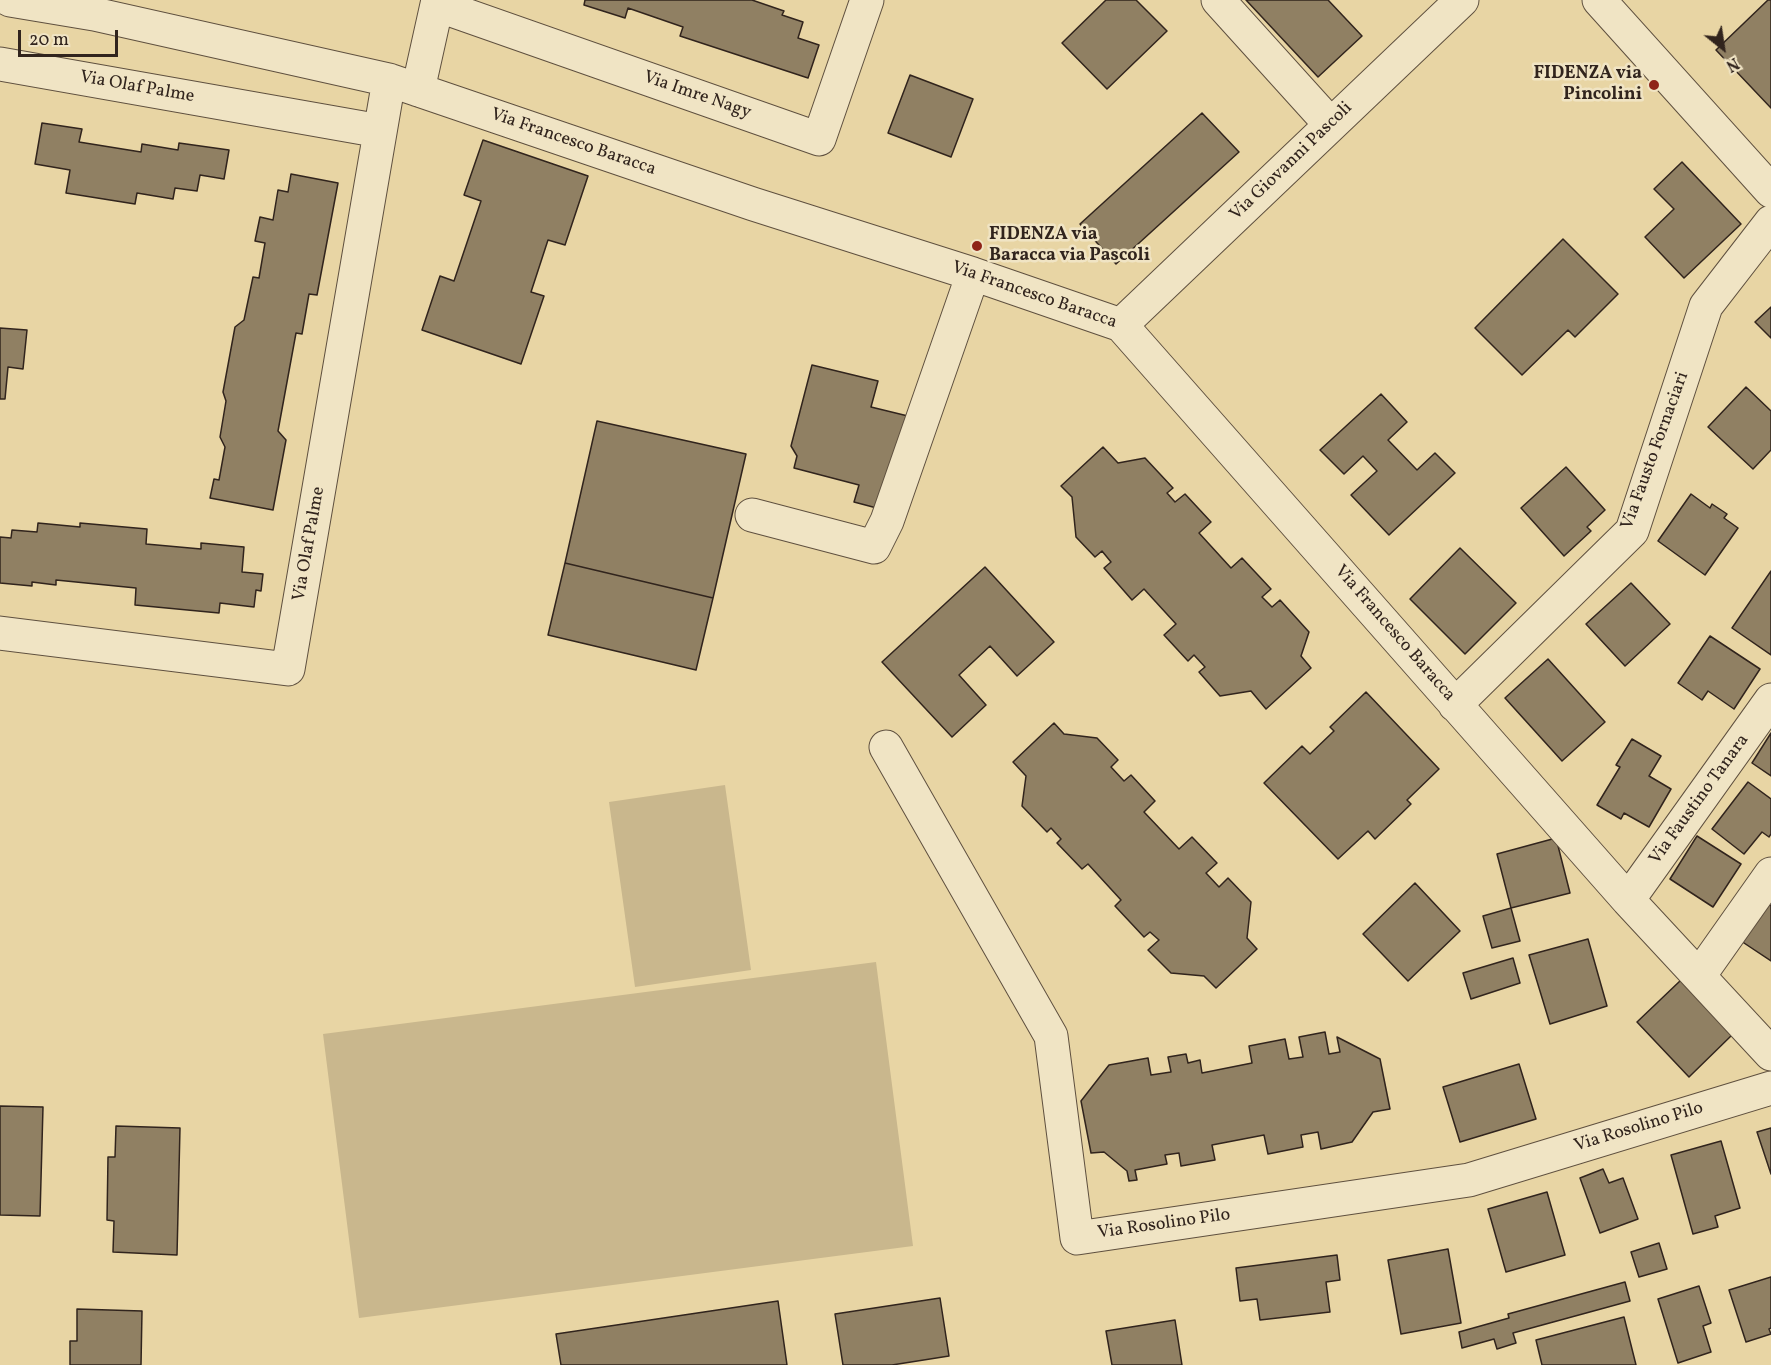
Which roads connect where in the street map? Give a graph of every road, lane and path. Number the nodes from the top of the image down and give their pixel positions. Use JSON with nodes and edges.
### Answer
{"nodes":[{"id":1,"x":10,"y":0,"type":"edge"},
{"id":2,"x":867,"y":0,"type":"edge"},
{"id":3,"x":1218,"y":0,"type":"edge"},
{"id":4,"x":1462,"y":0,"type":"edge"},
{"id":5,"x":1599,"y":0,"type":"edge"},
{"id":6,"x":438,"y":2,"type":"edge"},
{"id":7,"x":0,"y":64,"type":"edge"},
{"id":8,"x":403,"y":85,"type":"junction"},
{"id":9,"x":1331,"y":125,"type":"junction"},
{"id":10,"x":380,"y":131,"type":"junction"},
{"id":11,"x":1771,"y":191,"type":"edge"},
{"id":12,"x":1771,"y":222,"type":"edge"},
{"id":13,"x":973,"y":274,"type":"junction"},
{"id":14,"x":1121,"y":324,"type":"junction"},
{"id":15,"x":752,"y":515,"type":"dead end"},
{"id":16,"x":0,"y":633,"type":"edge"},
{"id":17,"x":1771,"y":700,"type":"edge"},
{"id":18,"x":1455,"y":705,"type":"junction"},
{"id":19,"x":886,"y":747,"type":"dead end"},
{"id":20,"x":1771,"y":874,"type":"edge"},
{"id":21,"x":1628,"y":900,"type":"junction"},
{"id":22,"x":1699,"y":976,"type":"junction"},
{"id":23,"x":1771,"y":1054,"type":"edge"},
{"id":24,"x":1771,"y":1088,"type":"edge"}],
"edges":[{"from":1,"to":8,"type":"street","name":"Via Francesco Baracca"},
{"from":2,"to":6,"type":"street","name":"Via Imre Nagy"},
{"from":3,"to":9,"type":"street"},
{"from":4,"to":9,"type":"street","name":"Via Giovanni Pascoli"},
{"from":5,"to":11,"type":"street"},
{"from":6,"to":8,"type":"street","name":"Via Imre Nagy"},
{"from":7,"to":10,"type":"street","name":"Via Olaf Palme"},
{"from":8,"to":10,"type":"street","name":"Via Olaf Palme"},
{"from":8,"to":13,"type":"street","name":"Via Francesco Baracca"},
{"from":9,"to":14,"type":"street","name":"Via Giovanni Pascoli"},
{"from":10,"to":16,"type":"street","name":"Via Olaf Palme"},
{"from":12,"to":18,"type":"street","name":"Via Fausto Fornaciari"},
{"from":13,"to":14,"type":"street","name":"Via Francesco Baracca"},
{"from":13,"to":15,"type":"street"},
{"from":14,"to":18,"type":"street","name":"Via Francesco Baracca"},
{"from":17,"to":21,"type":"street","name":"Via Faustino Tanara"},
{"from":18,"to":21,"type":"street","name":"Via Francesco Baracca"},
{"from":19,"to":24,"type":"street","name":"Via Rosolino Pilo"},
{"from":20,"to":22,"type":"street"},
{"from":21,"to":22,"type":"street","name":"Via Francesco Baracca"},
{"from":22,"to":23,"type":"street","name":"Via Francesco Baracca"}]}
